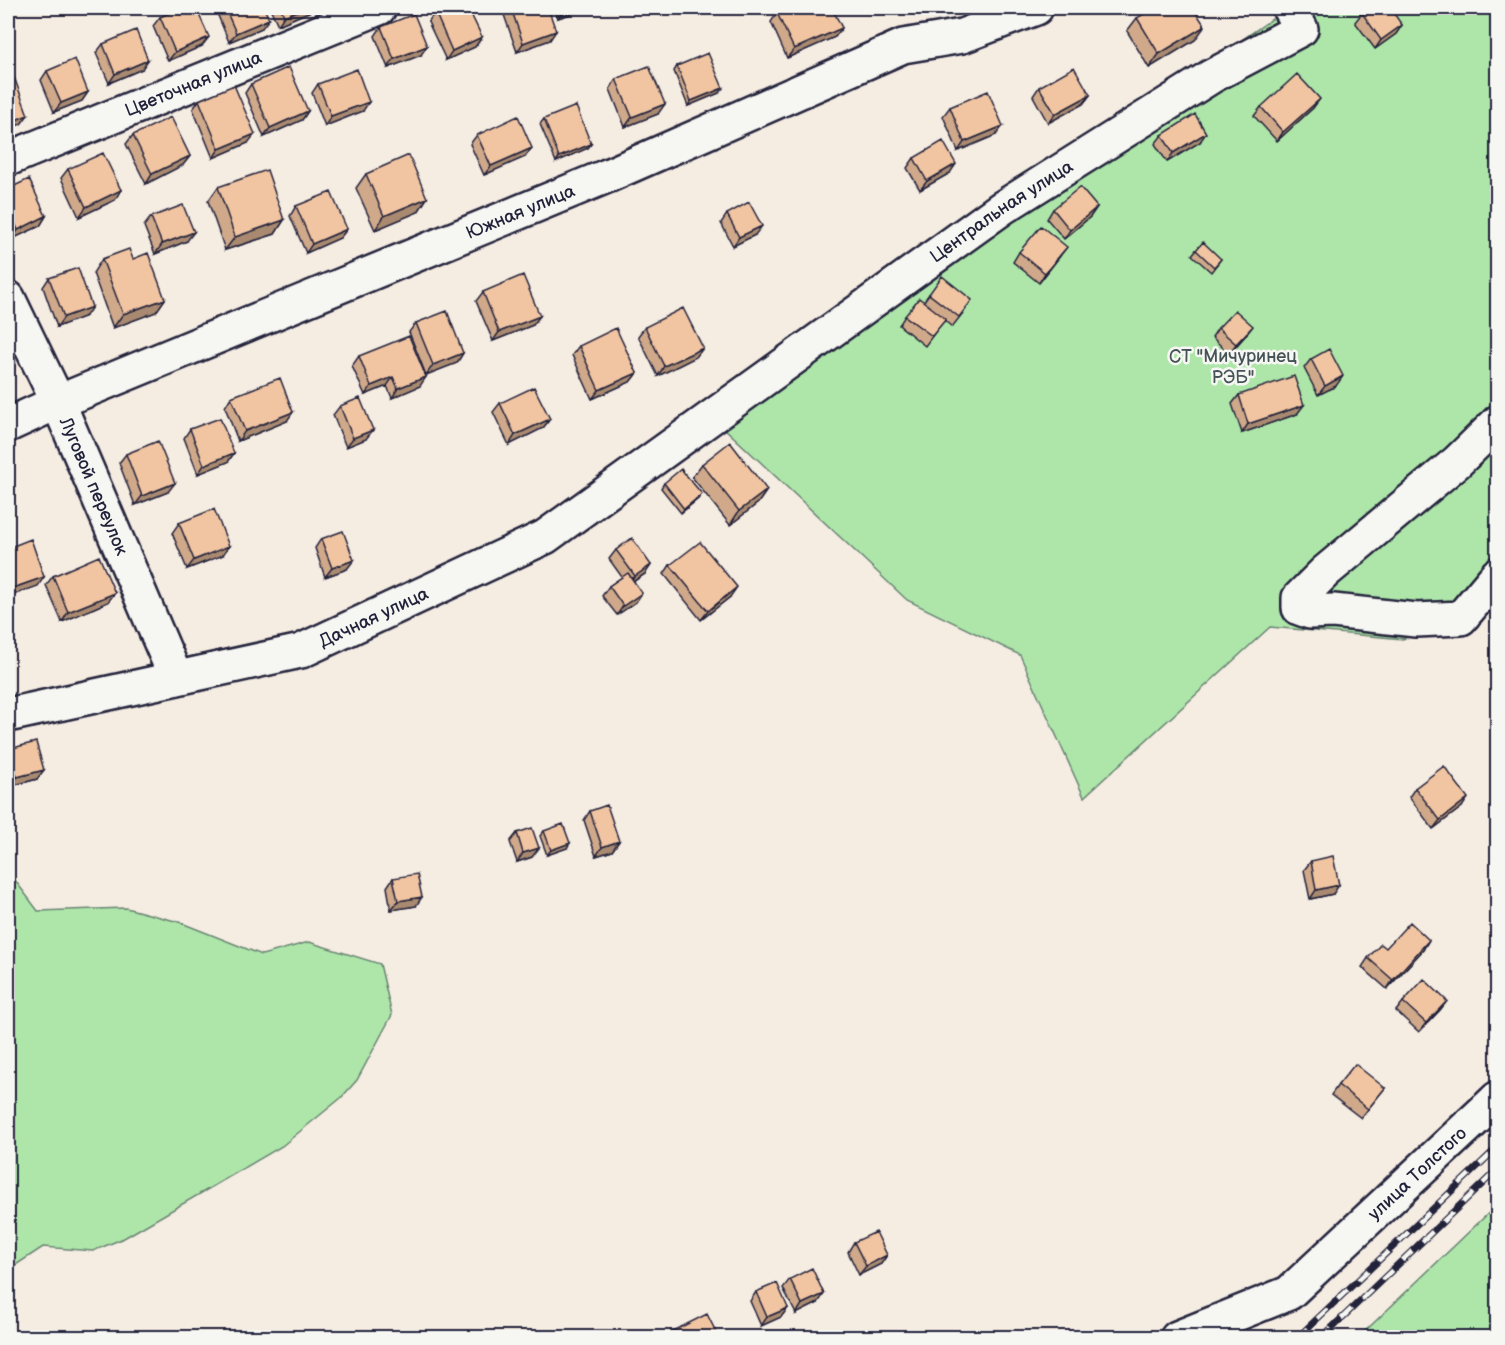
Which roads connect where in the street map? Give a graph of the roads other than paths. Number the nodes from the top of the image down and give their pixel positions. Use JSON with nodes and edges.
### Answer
{"nodes":[{"id":1,"x":379,"y":8,"type":"edge"},
{"id":2,"x":1036,"y":8,"type":"edge"},
{"id":3,"x":1295,"y":18,"type":"edge"},
{"id":4,"x":8,"y":159,"type":"edge"},
{"id":5,"x":8,"y":298,"type":"edge"},
{"id":6,"x":58,"y":402,"type":"junction"},
{"id":7,"x":708,"y":419,"type":"joint"},
{"id":8,"x":1497,"y":422,"type":"edge"},
{"id":9,"x":8,"y":425,"type":"edge"},
{"id":10,"x":1497,"y":573,"type":"edge"},
{"id":11,"x":176,"y":678,"type":"junction"},
{"id":12,"x":8,"y":715,"type":"edge"},
{"id":13,"x":1497,"y":1098,"type":"edge"},
{"id":14,"x":1177,"y":1338,"type":"edge"}],
"edges":[{"from":1,"to":4,"type":"street","name":"Цветочная улица"},
{"from":2,"to":6,"type":"street","name":"Южная улица"},
{"from":3,"to":7,"type":"street","name":"Центральная улица"},
{"from":5,"to":6,"type":"street","name":"Луговой переулок"},
{"from":6,"to":9,"type":"street","name":"Южная улица"},
{"from":6,"to":11,"type":"street","name":"Луговой переулок"},
{"from":7,"to":11,"type":"street","name":"Дачная улица"},
{"from":8,"to":10,"type":"street"},
{"from":11,"to":12,"type":"street","name":"Дачная улица"},
{"from":13,"to":14,"type":"street","name":"улица Толстого"}]}
